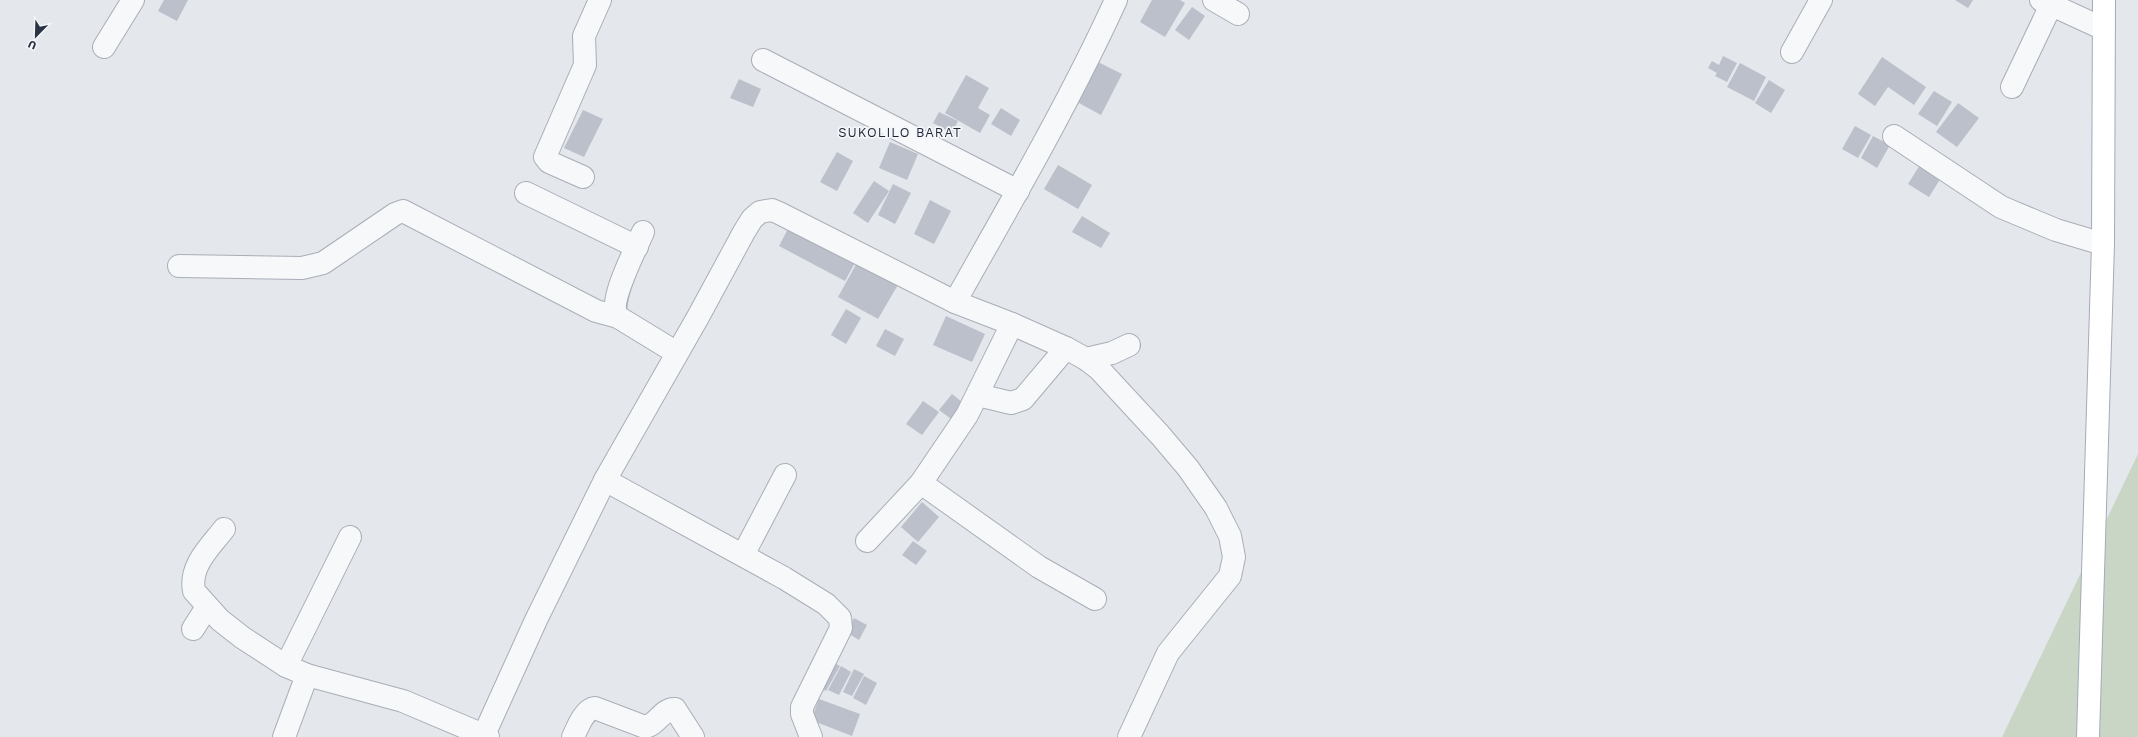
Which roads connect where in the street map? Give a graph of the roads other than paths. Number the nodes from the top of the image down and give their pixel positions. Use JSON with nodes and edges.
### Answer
{"nodes":[{"id":1,"x":133,"y":0,"type":"edge"},
{"id":2,"x":600,"y":0,"type":"edge"},
{"id":3,"x":1116,"y":0,"type":"edge"},
{"id":4,"x":1214,"y":0,"type":"edge"},
{"id":5,"x":1821,"y":0,"type":"edge"},
{"id":6,"x":2104,"y":0,"type":"edge"},
{"id":7,"x":2046,"y":2,"type":"edge"},
{"id":8,"x":1238,"y":14,"type":"dead end"},
{"id":9,"x":2104,"y":29,"type":"junction"},
{"id":10,"x":104,"y":47,"type":"dead end"},
{"id":11,"x":1792,"y":52,"type":"dead end"},
{"id":12,"x":763,"y":60,"type":"dead end"},
{"id":13,"x":2012,"y":87,"type":"dead end"},
{"id":14,"x":1894,"y":136,"type":"dead end"},
{"id":15,"x":583,"y":177,"type":"dead end"},
{"id":16,"x":1018,"y":191,"type":"junction"},
{"id":17,"x":526,"y":193,"type":"dead end"},
{"id":18,"x":2103,"y":244,"type":"junction"},
{"id":19,"x":179,"y":266,"type":"dead end"},
{"id":20,"x":955,"y":302,"type":"junction"},
{"id":21,"x":618,"y":318,"type":"junction"},
{"id":22,"x":1012,"y":324,"type":"junction"},
{"id":23,"x":1129,"y":345,"type":"dead end"},
{"id":24,"x":1066,"y":348,"type":"junction"},
{"id":25,"x":677,"y":353,"type":"junction"},
{"id":26,"x":1086,"y":359,"type":"junction"},
{"id":27,"x":978,"y":395,"type":"junction"},
{"id":28,"x":785,"y":475,"type":"dead end"},
{"id":29,"x":605,"y":480,"type":"junction"},
{"id":30,"x":921,"y":483,"type":"junction"},
{"id":31,"x":224,"y":529,"type":"dead end"},
{"id":32,"x":350,"y":537,"type":"dead end"},
{"id":33,"x":867,"y":542,"type":"dead end"},
{"id":34,"x":743,"y":555,"type":"junction"},
{"id":35,"x":1095,"y":598,"type":"dead end"},
{"id":36,"x":207,"y":607,"type":"junction"},
{"id":37,"x":193,"y":628,"type":"dead end"},
{"id":38,"x":286,"y":666,"type":"junction"},
{"id":39,"x":307,"y":675,"type":"junction"},
{"id":40,"x":485,"y":736,"type":"edge"},
{"id":41,"x":284,"y":737,"type":"edge"},
{"id":42,"x":572,"y":737,"type":"edge"},
{"id":43,"x":693,"y":737,"type":"edge"},
{"id":44,"x":811,"y":737,"type":"edge"},
{"id":45,"x":1129,"y":737,"type":"edge"},
{"id":46,"x":2088,"y":737,"type":"edge"}],
"edges":[{"from":1,"to":10,"type":"street"},
{"from":2,"to":15,"type":"street"},
{"from":3,"to":16,"type":"street"},
{"from":4,"to":8,"type":"street"},
{"from":5,"to":11,"type":"street"},
{"from":6,"to":9,"type":"main road"},
{"from":7,"to":9,"type":"street"},
{"from":7,"to":13,"type":"street"},
{"from":9,"to":18,"type":"main road"},
{"from":12,"to":16,"type":"street"},
{"from":14,"to":18,"type":"street"},
{"from":16,"to":20,"type":"street"},
{"from":17,"to":21,"type":"street"},
{"from":18,"to":46,"type":"main road"},
{"from":19,"to":21,"type":"street"},
{"from":20,"to":22,"type":"street"},
{"from":20,"to":25,"type":"street"},
{"from":21,"to":25,"type":"street"},
{"from":22,"to":24,"type":"street"},
{"from":22,"to":27,"type":"street"},
{"from":23,"to":26,"type":"street"},
{"from":24,"to":26,"type":"street"},
{"from":24,"to":27,"type":"street"},
{"from":25,"to":29,"type":"street"},
{"from":26,"to":45,"type":"street"},
{"from":27,"to":30,"type":"street"},
{"from":28,"to":34,"type":"street"},
{"from":29,"to":34,"type":"street"},
{"from":29,"to":40,"type":"street"},
{"from":30,"to":33,"type":"street"},
{"from":30,"to":35,"type":"street"},
{"from":31,"to":36,"type":"street"},
{"from":32,"to":38,"type":"street"},
{"from":34,"to":44,"type":"street"},
{"from":36,"to":37,"type":"street"},
{"from":36,"to":38,"type":"street"},
{"from":38,"to":39,"type":"street"},
{"from":39,"to":40,"type":"street"},
{"from":39,"to":41,"type":"street"},
{"from":42,"to":43,"type":"street"}]}
